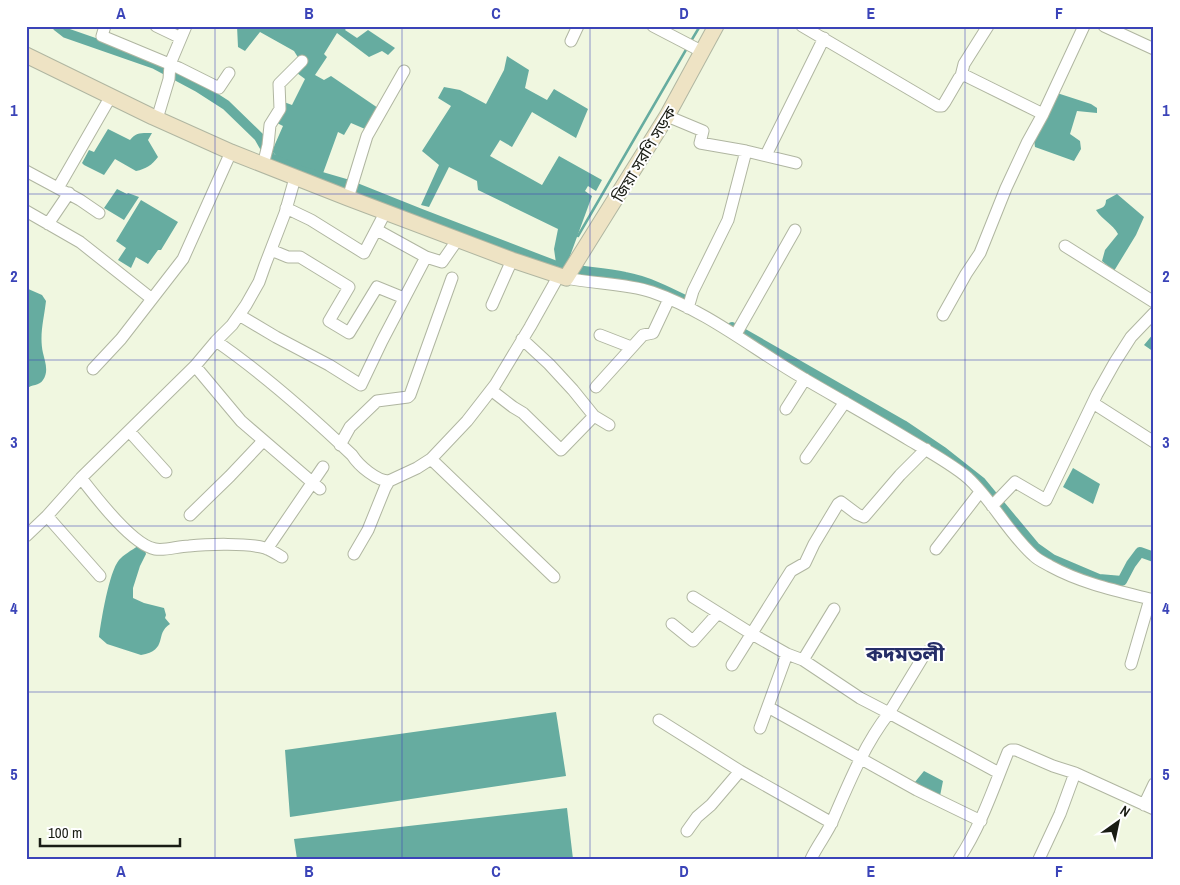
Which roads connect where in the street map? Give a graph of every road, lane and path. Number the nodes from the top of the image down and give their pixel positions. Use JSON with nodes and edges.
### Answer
{"nodes":[{"id":1,"x":105,"y":26,"type":"edge"},
{"id":2,"x":156,"y":26,"type":"edge"},
{"id":3,"x":186,"y":26,"type":"edge"},
{"id":4,"x":578,"y":26,"type":"edge"},
{"id":5,"x":653,"y":26,"type":"edge"},
{"id":6,"x":716,"y":26,"type":"edge"},
{"id":7,"x":802,"y":26,"type":"edge"},
{"id":8,"x":988,"y":26,"type":"edge"},
{"id":9,"x":1084,"y":26,"type":"edge"},
{"id":10,"x":1104,"y":26,"type":"edge"},
{"id":11,"x":181,"y":38,"type":"junction"},
{"id":12,"x":824,"y":38,"type":"junction"},
{"id":13,"x":571,"y":42,"type":"dead end"},
{"id":14,"x":1154,"y":49,"type":"edge"},
{"id":15,"x":703,"y":52,"type":"junction"},
{"id":16,"x":26,"y":55,"type":"edge"},
{"id":17,"x":302,"y":61,"type":"dead end"},
{"id":18,"x":170,"y":65,"type":"junction"},
{"id":19,"x":404,"y":71,"type":"dead end"},
{"id":20,"x":229,"y":73,"type":"dead end"},
{"id":21,"x":960,"y":76,"type":"junction"},
{"id":22,"x":111,"y":96,"type":"junction"},
{"id":23,"x":1043,"y":114,"type":"junction"},
{"id":24,"x":667,"y":116,"type":"junction"},
{"id":25,"x":157,"y":119,"type":"junction"},
{"id":26,"x":746,"y":151,"type":"junction"},
{"id":27,"x":231,"y":152,"type":"junction"},
{"id":28,"x":766,"y":155,"type":"junction"},
{"id":29,"x":264,"y":162,"type":"junction"},
{"id":30,"x":796,"y":163,"type":"dead end"},
{"id":31,"x":26,"y":171,"type":"edge"},
{"id":32,"x":295,"y":178,"type":"junction"},
{"id":33,"x":63,"y":190,"type":"junction"},
{"id":34,"x":348,"y":196,"type":"junction"},
{"id":35,"x":286,"y":208,"type":"junction"},
{"id":36,"x":26,"y":210,"type":"edge"},
{"id":37,"x":386,"y":212,"type":"junction"},
{"id":38,"x":99,"y":213,"type":"dead end"},
{"id":39,"x":48,"y":224,"type":"junction"},
{"id":40,"x":377,"y":230,"type":"junction"},
{"id":41,"x":795,"y":230,"type":"dead end"},
{"id":42,"x":458,"y":238,"type":"junction"},
{"id":43,"x":1064,"y":246,"type":"dead end"},
{"id":44,"x":271,"y":250,"type":"junction"},
{"id":45,"x":426,"y":257,"type":"junction"},
{"id":46,"x":512,"y":260,"type":"junction"},
{"id":47,"x":564,"y":276,"type":"junction"},
{"id":48,"x":452,"y":278,"type":"dead end"},
{"id":49,"x":404,"y":298,"type":"junction"},
{"id":50,"x":152,"y":299,"type":"junction"},
{"id":51,"x":669,"y":299,"type":"junction"},
{"id":52,"x":1154,"y":302,"type":"edge"},
{"id":53,"x":492,"y":304,"type":"dead end"},
{"id":54,"x":688,"y":308,"type":"junction"},
{"id":55,"x":1154,"y":313,"type":"edge"},
{"id":56,"x":239,"y":315,"type":"junction"},
{"id":57,"x":944,"y":315,"type":"dead end"},
{"id":58,"x":736,"y":334,"type":"junction"},
{"id":59,"x":600,"y":335,"type":"dead end"},
{"id":60,"x":522,"y":340,"type":"junction"},
{"id":61,"x":216,"y":341,"type":"junction"},
{"id":62,"x":631,"y":347,"type":"junction"},
{"id":63,"x":195,"y":366,"type":"junction"},
{"id":64,"x":93,"y":369,"type":"dead end"},
{"id":65,"x":805,"y":379,"type":"junction"},
{"id":66,"x":596,"y":387,"type":"dead end"},
{"id":67,"x":492,"y":390,"type":"junction"},
{"id":68,"x":845,"y":402,"type":"junction"},
{"id":69,"x":1093,"y":403,"type":"junction"},
{"id":70,"x":786,"y":409,"type":"dead end"},
{"id":71,"x":594,"y":416,"type":"junction"},
{"id":72,"x":609,"y":425,"type":"dead end"},
{"id":73,"x":129,"y":431,"type":"junction"},
{"id":74,"x":263,"y":441,"type":"junction"},
{"id":75,"x":1154,"y":442,"type":"edge"},
{"id":76,"x":340,"y":445,"type":"junction"},
{"id":77,"x":926,"y":450,"type":"junction"},
{"id":78,"x":806,"y":458,"type":"dead end"},
{"id":79,"x":431,"y":459,"type":"junction"},
{"id":80,"x":323,"y":467,"type":"dead end"},
{"id":81,"x":166,"y":472,"type":"dead end"},
{"id":82,"x":81,"y":478,"type":"junction"},
{"id":83,"x":389,"y":481,"type":"junction"},
{"id":84,"x":316,"y":486,"type":"junction"},
{"id":85,"x":980,"y":492,"type":"junction"},
{"id":86,"x":993,"y":505,"type":"junction"},
{"id":87,"x":190,"y":515,"type":"dead end"},
{"id":88,"x":47,"y":516,"type":"junction"},
{"id":89,"x":26,"y":536,"type":"edge"},
{"id":90,"x":267,"y":549,"type":"junction"},
{"id":91,"x":936,"y":549,"type":"dead end"},
{"id":92,"x":354,"y":554,"type":"dead end"},
{"id":93,"x":282,"y":557,"type":"dead end"},
{"id":94,"x":100,"y":576,"type":"dead end"},
{"id":95,"x":554,"y":577,"type":"dead end"},
{"id":96,"x":694,"y":597,"type":"dead end"},
{"id":97,"x":1152,"y":600,"type":"edge"},
{"id":98,"x":834,"y":609,"type":"dead end"},
{"id":99,"x":718,"y":613,"type":"junction"},
{"id":100,"x":672,"y":624,"type":"dead end"},
{"id":101,"x":752,"y":634,"type":"junction"},
{"id":102,"x":926,"y":652,"type":"dead end"},
{"id":103,"x":787,"y":654,"type":"junction"},
{"id":104,"x":803,"y":660,"type":"junction"},
{"id":105,"x":1131,"y":664,"type":"dead end"},
{"id":106,"x":732,"y":665,"type":"dead end"},
{"id":107,"x":768,"y":707,"type":"junction"},
{"id":108,"x":889,"y":713,"type":"junction"},
{"id":109,"x":659,"y":720,"type":"dead end"},
{"id":110,"x":760,"y":728,"type":"dead end"},
{"id":111,"x":861,"y":758,"type":"junction"},
{"id":112,"x":740,"y":771,"type":"junction"},
{"id":113,"x":999,"y":773,"type":"junction"},
{"id":114,"x":1075,"y":773,"type":"junction"},
{"id":115,"x":1154,"y":784,"type":"edge"},
{"id":116,"x":1151,"y":808,"type":"edge"},
{"id":117,"x":981,"y":821,"type":"junction"},
{"id":118,"x":832,"y":823,"type":"junction"},
{"id":119,"x":687,"y":831,"type":"dead end"},
{"id":120,"x":811,"y":859,"type":"edge"},
{"id":121,"x":959,"y":859,"type":"edge"},
{"id":122,"x":1039,"y":859,"type":"edge"}],
"edges":[{"from":1,"to":18,"type":"street"},
{"from":2,"to":11,"type":"street"},
{"from":3,"to":11,"type":"street"},
{"from":4,"to":13,"type":"street"},
{"from":5,"to":15,"type":"street"},
{"from":6,"to":15,"type":"main road","name":"জিয়া সরণি সড়ক"},
{"from":7,"to":12,"type":"street"},
{"from":8,"to":21,"type":"street"},
{"from":9,"to":23,"type":"street"},
{"from":10,"to":14,"type":"street"},
{"from":11,"to":18,"type":"street"},
{"from":12,"to":21,"type":"street"},
{"from":12,"to":28,"type":"street"},
{"from":15,"to":24,"type":"main road","name":"জিয়া সরণি সড়ক"},
{"from":16,"to":22,"type":"main road"},
{"from":17,"to":29,"type":"street"},
{"from":18,"to":20,"type":"street"},
{"from":18,"to":25,"type":"street"},
{"from":19,"to":34,"type":"street"},
{"from":21,"to":23,"type":"street"},
{"from":22,"to":25,"type":"main road"},
{"from":22,"to":33,"type":"street"},
{"from":23,"to":57,"type":"street"},
{"from":24,"to":26,"type":"street"},
{"from":24,"to":47,"type":"main road","name":"জিয়া সরণি সড়ক"},
{"from":25,"to":27,"type":"main road"},
{"from":26,"to":28,"type":"street"},
{"from":26,"to":54,"type":"street"},
{"from":27,"to":29,"type":"main road"},
{"from":27,"to":50,"type":"street"},
{"from":28,"to":30,"type":"street"},
{"from":29,"to":32,"type":"main road"},
{"from":31,"to":33,"type":"street"},
{"from":32,"to":34,"type":"main road"},
{"from":32,"to":35,"type":"street"},
{"from":33,"to":38,"type":"street"},
{"from":33,"to":39,"type":"street"},
{"from":34,"to":37,"type":"main road"},
{"from":35,"to":40,"type":"street"},
{"from":35,"to":44,"type":"street"},
{"from":36,"to":39,"type":"street"},
{"from":37,"to":40,"type":"street"},
{"from":37,"to":42,"type":"main road"},
{"from":39,"to":50,"type":"street"},
{"from":40,"to":45,"type":"street"},
{"from":41,"to":58,"type":"street"},
{"from":42,"to":45,"type":"street"},
{"from":42,"to":46,"type":"main road"},
{"from":43,"to":52,"type":"street"},
{"from":44,"to":49,"type":"street"},
{"from":44,"to":56,"type":"street"},
{"from":45,"to":49,"type":"street"},
{"from":46,"to":47,"type":"main road"},
{"from":46,"to":53,"type":"street"},
{"from":47,"to":51,"type":"street"},
{"from":47,"to":60,"type":"street"},
{"from":48,"to":76,"type":"street"},
{"from":49,"to":56,"type":"street"},
{"from":50,"to":64,"type":"street"},
{"from":51,"to":54,"type":"street"},
{"from":51,"to":62,"type":"street"},
{"from":54,"to":58,"type":"street"},
{"from":55,"to":69,"type":"street"},
{"from":56,"to":61,"type":"street"},
{"from":58,"to":65,"type":"street"},
{"from":59,"to":62,"type":"street"},
{"from":60,"to":67,"type":"street"},
{"from":60,"to":71,"type":"street"},
{"from":61,"to":63,"type":"street"},
{"from":61,"to":76,"type":"street"},
{"from":62,"to":66,"type":"street"},
{"from":63,"to":73,"type":"street"},
{"from":63,"to":74,"type":"street"},
{"from":65,"to":68,"type":"street"},
{"from":65,"to":70,"type":"street"},
{"from":67,"to":71,"type":"street"},
{"from":67,"to":79,"type":"street"},
{"from":68,"to":77,"type":"street"},
{"from":68,"to":78,"type":"street"},
{"from":69,"to":75,"type":"street"},
{"from":69,"to":86,"type":"street"},
{"from":71,"to":72,"type":"street"},
{"from":73,"to":81,"type":"street"},
{"from":73,"to":82,"type":"street"},
{"from":74,"to":84,"type":"street"},
{"from":74,"to":87,"type":"street"},
{"from":76,"to":83,"type":"street"},
{"from":77,"to":85,"type":"street"},
{"from":77,"to":101,"type":"street"},
{"from":79,"to":83,"type":"street"},
{"from":79,"to":95,"type":"street"},
{"from":80,"to":84,"type":"street"},
{"from":82,"to":88,"type":"street"},
{"from":82,"to":90,"type":"street"},
{"from":83,"to":92,"type":"street"},
{"from":84,"to":90,"type":"street"},
{"from":85,"to":86,"type":"street"},
{"from":85,"to":91,"type":"street"},
{"from":86,"to":97,"type":"street"},
{"from":88,"to":89,"type":"street"},
{"from":88,"to":94,"type":"street"},
{"from":90,"to":93,"type":"street"},
{"from":96,"to":99,"type":"street"},
{"from":97,"to":105,"type":"street"},
{"from":98,"to":104,"type":"street"},
{"from":99,"to":100,"type":"street"},
{"from":99,"to":101,"type":"street"},
{"from":101,"to":103,"type":"street"},
{"from":101,"to":106,"type":"street"},
{"from":102,"to":108,"type":"street"},
{"from":103,"to":104,"type":"street"},
{"from":103,"to":107,"type":"street"},
{"from":104,"to":108,"type":"street"},
{"from":107,"to":110,"type":"street"},
{"from":107,"to":111,"type":"street"},
{"from":108,"to":111,"type":"street"},
{"from":108,"to":113,"type":"street"},
{"from":109,"to":112,"type":"street"},
{"from":111,"to":117,"type":"street"},
{"from":111,"to":118,"type":"street"},
{"from":112,"to":118,"type":"street"},
{"from":112,"to":119,"type":"street"},
{"from":113,"to":114,"type":"street"},
{"from":113,"to":117,"type":"street"},
{"from":114,"to":116,"type":"street"},
{"from":114,"to":122,"type":"street"},
{"from":115,"to":116,"type":"street"},
{"from":117,"to":121,"type":"street"},
{"from":118,"to":120,"type":"street"}]}
